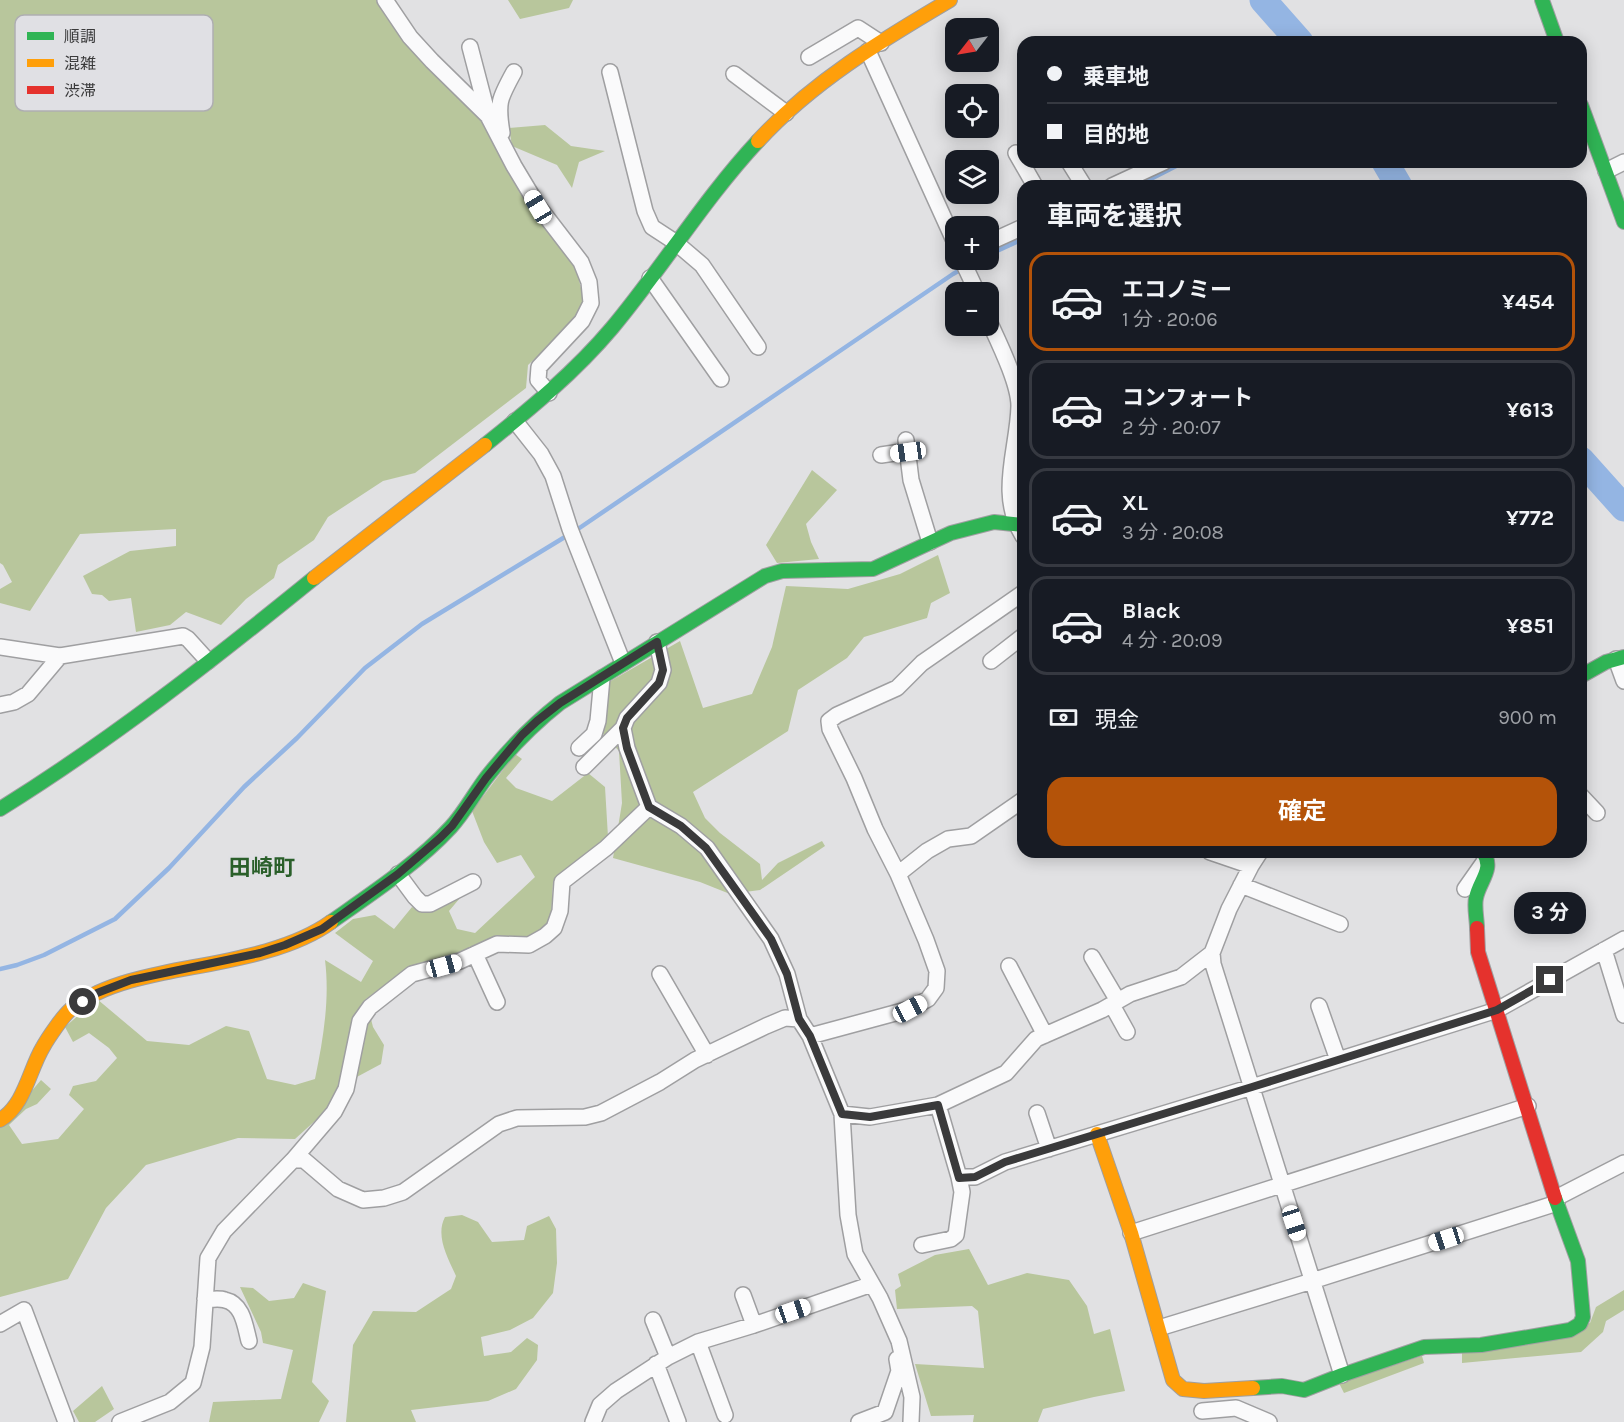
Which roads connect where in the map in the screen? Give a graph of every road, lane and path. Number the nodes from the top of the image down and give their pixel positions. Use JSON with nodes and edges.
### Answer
{"nodes":[{"id":1,"x":386,"y":0,"type":"edge"},
{"id":2,"x":950,"y":0,"type":"edge"},
{"id":3,"x":1542,"y":0,"type":"edge"},
{"id":4,"x":928,"y":5,"type":"edge"},
{"id":5,"x":1555,"y":36,"type":"edge"},
{"id":6,"x":470,"y":47,"type":"dead end"},
{"id":7,"x":874,"y":47,"type":"junction"},
{"id":8,"x":809,"y":57,"type":"dead end"},
{"id":9,"x":514,"y":72,"type":"dead end"},
{"id":10,"x":610,"y":72,"type":"dead end"},
{"id":11,"x":734,"y":74,"type":"dead end"},
{"id":12,"x":786,"y":113,"type":"junction"},
{"id":13,"x":488,"y":116,"type":"junction"},
{"id":14,"x":1587,"y":121,"type":"edge"},
{"id":15,"x":504,"y":148,"type":"junction"},
{"id":16,"x":1624,"y":162,"type":"edge"},
{"id":17,"x":1150,"y":168,"type":"edge"},
{"id":18,"x":1606,"y":171,"type":"junction"},
{"id":19,"x":1124,"y":180,"type":"edge"},
{"id":20,"x":945,"y":218,"type":"edge"},
{"id":21,"x":1624,"y":222,"type":"edge"},
{"id":22,"x":1017,"y":230,"type":"edge"},
{"id":23,"x":999,"y":238,"type":"edge"},
{"id":24,"x":675,"y":242,"type":"junction"},
{"id":25,"x":650,"y":278,"type":"junction"},
{"id":26,"x":995,"y":336,"type":"edge"},
{"id":27,"x":758,"y":347,"type":"dead end"},
{"id":28,"x":721,"y":379,"type":"dead end"},
{"id":29,"x":549,"y":393,"type":"junction"},
{"id":30,"x":1017,"y":394,"type":"edge"},
{"id":31,"x":515,"y":421,"type":"junction"},
{"id":32,"x":1017,"y":421,"type":"edge"},
{"id":33,"x":881,"y":455,"type":"dead end"},
{"id":34,"x":1017,"y":517,"type":"edge"},
{"id":35,"x":1017,"y":527,"type":"edge"},
{"id":36,"x":930,"y":542,"type":"junction"},
{"id":37,"x":1017,"y":597,"type":"edge"},
{"id":38,"x":1017,"y":640,"type":"edge"},
{"id":39,"x":657,"y":642,"type":"junction"},
{"id":40,"x":0,"y":647,"type":"edge"},
{"id":41,"x":60,"y":656,"type":"junction"},
{"id":42,"x":1620,"y":658,"type":"edge"},
{"id":43,"x":991,"y":660,"type":"dead end"},
{"id":44,"x":208,"y":661,"type":"junction"},
{"id":45,"x":623,"y":663,"type":"junction"},
{"id":46,"x":1587,"y":673,"type":"edge"},
{"id":47,"x":602,"y":678,"type":"junction"},
{"id":48,"x":1624,"y":681,"type":"edge"},
{"id":49,"x":0,"y":705,"type":"edge"},
{"id":50,"x":623,"y":728,"type":"junction"},
{"id":51,"x":579,"y":748,"type":"dead end"},
{"id":52,"x":584,"y":766,"type":"dead end"},
{"id":53,"x":1587,"y":802,"type":"edge"},
{"id":54,"x":1017,"y":804,"type":"edge"},
{"id":55,"x":649,"y":807,"type":"junction"},
{"id":56,"x":0,"y":809,"type":"edge"},
{"id":57,"x":1597,"y":813,"type":"dead end"},
{"id":58,"x":1228,"y":858,"type":"edge"},
{"id":59,"x":1256,"y":858,"type":"edge"},
{"id":60,"x":1483,"y":858,"type":"edge"},
{"id":61,"x":1486,"y":858,"type":"edge"},
{"id":62,"x":1251,"y":866,"type":"junction"},
{"id":63,"x":398,"y":874,"type":"junction"},
{"id":64,"x":898,"y":874,"type":"junction"},
{"id":65,"x":473,"y":882,"type":"dead end"},
{"id":66,"x":1241,"y":885,"type":"junction"},
{"id":67,"x":1465,"y":889,"type":"dead end"},
{"id":68,"x":1340,"y":924,"type":"dead end"},
{"id":69,"x":1624,"y":939,"type":"edge"},
{"id":70,"x":1604,"y":950,"type":"junction"},
{"id":71,"x":1212,"y":953,"type":"junction"},
{"id":72,"x":472,"y":956,"type":"junction"},
{"id":73,"x":1092,"y":957,"type":"dead end"},
{"id":74,"x":1009,"y":966,"type":"dead end"},
{"id":75,"x":660,"y":974,"type":"dead end"},
{"id":76,"x":491,"y":997,"type":"dead end"},
{"id":77,"x":1115,"y":1003,"type":"junction"},
{"id":78,"x":1319,"y":1006,"type":"dead end"},
{"id":79,"x":1497,"y":1010,"type":"junction"},
{"id":80,"x":1624,"y":1015,"type":"edge"},
{"id":81,"x":799,"y":1019,"type":"junction"},
{"id":82,"x":1127,"y":1032,"type":"dead end"},
{"id":83,"x":1045,"y":1035,"type":"junction"},
{"id":84,"x":810,"y":1036,"type":"junction"},
{"id":85,"x":707,"y":1055,"type":"junction"},
{"id":86,"x":1338,"y":1060,"type":"junction"},
{"id":87,"x":1252,"y":1087,"type":"junction"},
{"id":88,"x":938,"y":1105,"type":"junction"},
{"id":89,"x":1528,"y":1107,"type":"junction"},
{"id":90,"x":1036,"y":1113,"type":"dead end"},
{"id":91,"x":842,"y":1114,"type":"junction"},
{"id":92,"x":0,"y":1120,"type":"edge"},
{"id":93,"x":1096,"y":1134,"type":"junction"},
{"id":94,"x":1049,"y":1149,"type":"junction"},
{"id":95,"x":293,"y":1160,"type":"junction"},
{"id":96,"x":1624,"y":1163,"type":"edge"},
{"id":97,"x":959,"y":1178,"type":"junction"},
{"id":98,"x":1282,"y":1184,"type":"junction"},
{"id":99,"x":1556,"y":1200,"type":"junction"},
{"id":100,"x":1131,"y":1233,"type":"junction"},
{"id":101,"x":922,"y":1245,"type":"dead end"},
{"id":102,"x":1312,"y":1281,"type":"junction"},
{"id":103,"x":872,"y":1284,"type":"junction"},
{"id":104,"x":743,"y":1295,"type":"dead end"},
{"id":105,"x":205,"y":1299,"type":"junction"},
{"id":106,"x":653,"y":1320,"type":"dead end"},
{"id":107,"x":0,"y":1324,"type":"edge"},
{"id":108,"x":754,"y":1325,"type":"junction"},
{"id":109,"x":1159,"y":1328,"type":"junction"},
{"id":110,"x":249,"y":1341,"type":"dead end"},
{"id":111,"x":899,"y":1341,"type":"junction"},
{"id":112,"x":698,"y":1342,"type":"junction"},
{"id":113,"x":662,"y":1360,"type":"junction"},
{"id":114,"x":1342,"y":1375,"type":"junction"},
{"id":115,"x":725,"y":1415,"type":"dead end"},
{"id":116,"x":1206,"y":1416,"type":"edge"},
{"id":117,"x":884,"y":1417,"type":"edge"},
{"id":118,"x":66,"y":1422,"type":"edge"},
{"id":119,"x":120,"y":1422,"type":"edge"},
{"id":120,"x":593,"y":1422,"type":"edge"},
{"id":121,"x":678,"y":1422,"type":"edge"},
{"id":122,"x":859,"y":1422,"type":"edge"},
{"id":123,"x":911,"y":1422,"type":"edge"},
{"id":124,"x":1269,"y":1422,"type":"edge"}],
"edges":[{"from":1,"to":13,"type":"street"},
{"from":2,"to":4,"type":"street"},
{"from":3,"to":5,"type":"street"},
{"from":4,"to":7,"type":"street"},
{"from":6,"to":13,"type":"street"},
{"from":7,"to":8,"type":"street"},
{"from":7,"to":12,"type":"street"},
{"from":7,"to":20,"type":"street"},
{"from":9,"to":15,"type":"street"},
{"from":10,"to":24,"type":"street"},
{"from":11,"to":12,"type":"street"},
{"from":12,"to":24,"type":"street"},
{"from":13,"to":15,"type":"street"},
{"from":14,"to":18,"type":"street"},
{"from":15,"to":29,"type":"street"},
{"from":16,"to":18,"type":"street"},
{"from":17,"to":19,"type":"street"},
{"from":18,"to":21,"type":"street"},
{"from":22,"to":23,"type":"street"},
{"from":24,"to":25,"type":"street"},
{"from":24,"to":27,"type":"street"},
{"from":25,"to":28,"type":"street"},
{"from":25,"to":29,"type":"street"},
{"from":26,"to":30,"type":"street"},
{"from":29,"to":31,"type":"street"},
{"from":31,"to":44,"type":"street"},
{"from":31,"to":45,"type":"street"},
{"from":32,"to":34,"type":"street"},
{"from":33,"to":36,"type":"street"},
{"from":35,"to":36,"type":"street"},
{"from":36,"to":39,"type":"street"},
{"from":37,"to":64,"type":"street"},
{"from":38,"to":43,"type":"street"},
{"from":39,"to":45,"type":"street"},
{"from":39,"to":50,"type":"street"},
{"from":40,"to":41,"type":"street"},
{"from":41,"to":44,"type":"street"},
{"from":41,"to":49,"type":"street"},
{"from":42,"to":46,"type":"street"},
{"from":42,"to":48,"type":"street"},
{"from":44,"to":56,"type":"street"},
{"from":45,"to":47,"type":"street"},
{"from":47,"to":51,"type":"street"},
{"from":47,"to":63,"type":"street"},
{"from":50,"to":52,"type":"street"},
{"from":50,"to":55,"type":"street"},
{"from":53,"to":57,"type":"street"},
{"from":54,"to":64,"type":"street"},
{"from":55,"to":72,"type":"street"},
{"from":55,"to":81,"type":"street"},
{"from":58,"to":62,"type":"street"},
{"from":59,"to":62,"type":"street"},
{"from":60,"to":67,"type":"street"},
{"from":61,"to":79,"type":"street"},
{"from":62,"to":66,"type":"street"},
{"from":63,"to":65,"type":"street"},
{"from":63,"to":92,"type":"street"},
{"from":64,"to":84,"type":"street"},
{"from":66,"to":68,"type":"street"},
{"from":66,"to":71,"type":"street"},
{"from":69,"to":70,"type":"street"},
{"from":70,"to":79,"type":"street"},
{"from":70,"to":80,"type":"street"},
{"from":71,"to":77,"type":"street"},
{"from":71,"to":87,"type":"street"},
{"from":72,"to":76,"type":"street"},
{"from":72,"to":95,"type":"street"},
{"from":73,"to":77,"type":"street"},
{"from":74,"to":83,"type":"street"},
{"from":75,"to":85,"type":"street"},
{"from":77,"to":82,"type":"street"},
{"from":77,"to":83,"type":"street"},
{"from":78,"to":86,"type":"street"},
{"from":79,"to":86,"type":"street"},
{"from":79,"to":89,"type":"street"},
{"from":81,"to":84,"type":"street"},
{"from":81,"to":85,"type":"street"},
{"from":83,"to":88,"type":"street"},
{"from":84,"to":91,"type":"street"},
{"from":85,"to":95,"type":"street"},
{"from":86,"to":87,"type":"street"},
{"from":87,"to":93,"type":"street"},
{"from":87,"to":98,"type":"street"},
{"from":88,"to":91,"type":"street"},
{"from":88,"to":97,"type":"street"},
{"from":89,"to":98,"type":"street"},
{"from":89,"to":99,"type":"street"},
{"from":90,"to":94,"type":"street"},
{"from":91,"to":103,"type":"street"},
{"from":93,"to":94,"type":"street"},
{"from":93,"to":100,"type":"street"},
{"from":94,"to":97,"type":"street"},
{"from":95,"to":105,"type":"street"},
{"from":96,"to":99,"type":"street"},
{"from":97,"to":101,"type":"street"},
{"from":98,"to":100,"type":"street"},
{"from":98,"to":102,"type":"street"},
{"from":99,"to":102,"type":"street"},
{"from":99,"to":114,"type":"street"},
{"from":100,"to":109,"type":"street"},
{"from":102,"to":109,"type":"street"},
{"from":102,"to":114,"type":"street"},
{"from":103,"to":108,"type":"street"},
{"from":103,"to":111,"type":"street"},
{"from":104,"to":108,"type":"street"},
{"from":105,"to":110,"type":"street"},
{"from":105,"to":119,"type":"street"},
{"from":106,"to":113,"type":"street"},
{"from":107,"to":118,"type":"street"},
{"from":108,"to":112,"type":"street"},
{"from":109,"to":114,"type":"street"},
{"from":111,"to":117,"type":"street"},
{"from":111,"to":123,"type":"street"},
{"from":112,"to":113,"type":"street"},
{"from":112,"to":115,"type":"street"},
{"from":113,"to":120,"type":"street"},
{"from":113,"to":121,"type":"street"},
{"from":116,"to":124,"type":"street"},
{"from":117,"to":122,"type":"street"}]}
